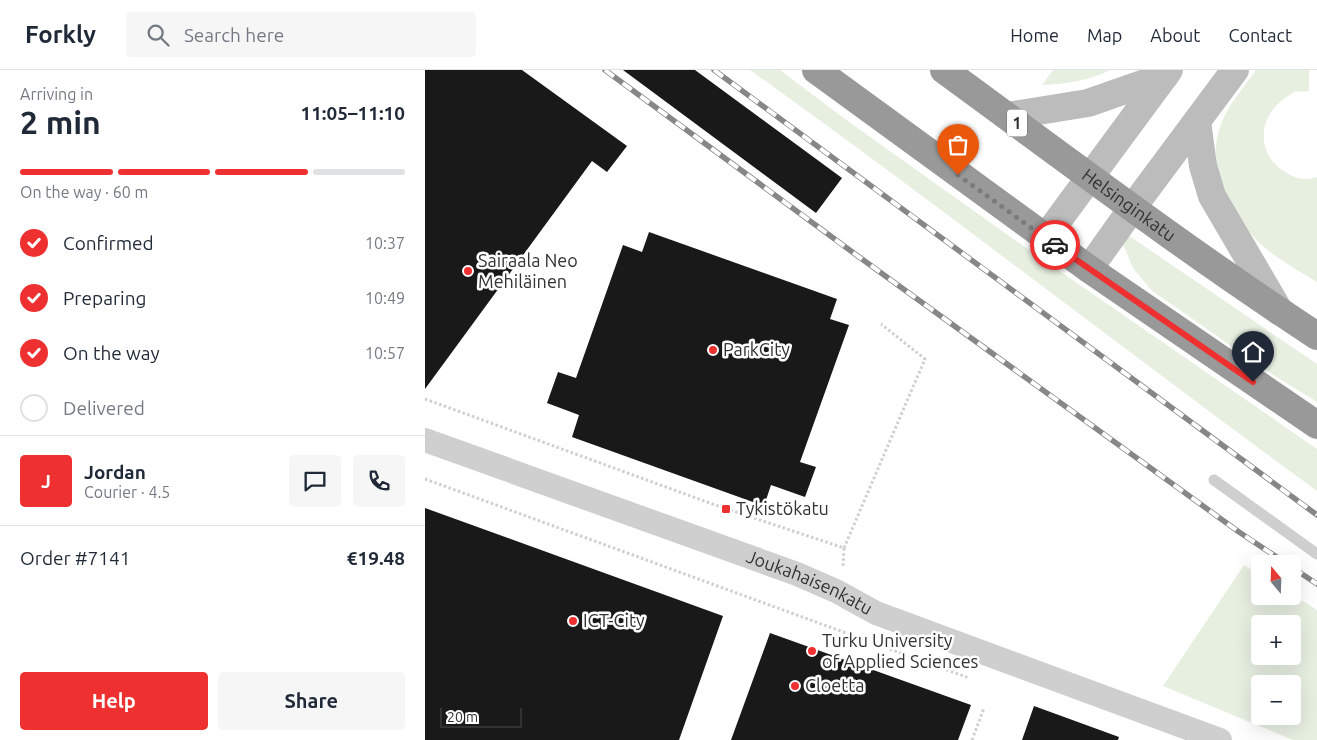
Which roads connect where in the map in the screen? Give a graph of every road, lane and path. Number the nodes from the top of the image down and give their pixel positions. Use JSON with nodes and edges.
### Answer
{"nodes":[{"id":1,"x":816,"y":70,"type":"edge"},
{"id":2,"x":944,"y":70,"type":"edge"},
{"id":3,"x":1235,"y":70,"type":"edge"},
{"id":4,"x":1167,"y":73,"type":"edge"},
{"id":5,"x":1007,"y":116,"type":"junction"},
{"id":6,"x":1197,"y":121,"type":"junction"},
{"id":7,"x":1090,"y":176,"type":"junction"},
{"id":8,"x":1133,"y":207,"type":"junction"},
{"id":9,"x":1045,"y":238,"type":"junction"},
{"id":10,"x":1089,"y":269,"type":"junction"},
{"id":11,"x":1280,"y":312,"type":"junction"},
{"id":12,"x":881,"y":324,"type":"dead end"},
{"id":13,"x":1317,"y":336,"type":"edge"},
{"id":14,"x":425,"y":399,"type":"edge"},
{"id":15,"x":1317,"y":425,"type":"edge"},
{"id":16,"x":425,"y":440,"type":"edge"},
{"id":17,"x":425,"y":479,"type":"edge"},
{"id":18,"x":1214,"y":480,"type":"dead end"},
{"id":19,"x":844,"y":548,"type":"junction"},
{"id":20,"x":1317,"y":554,"type":"edge"},
{"id":21,"x":843,"y":575,"type":"dead end"},
{"id":22,"x":975,"y":680,"type":"dead end"},
{"id":23,"x":984,"y":708,"type":"dead end"},
{"id":24,"x":972,"y":740,"type":"edge"},
{"id":25,"x":1220,"y":740,"type":"edge"}],
"edges":[{"from":1,"to":9,"type":"highway"},
{"from":2,"to":5,"type":"highway","name":"Helsinginkatu","number":"1"},
{"from":3,"to":6,"type":"main road"},
{"from":4,"to":5,"type":"main road"},
{"from":4,"to":7,"type":"main road"},
{"from":5,"to":7,"type":"highway","name":"Helsinginkatu","number":"1"},
{"from":6,"to":8,"type":"main road"},
{"from":6,"to":11,"type":"main road"},
{"from":7,"to":8,"type":"highway","name":"Helsinginkatu","number":"1"},
{"from":7,"to":9,"type":"main road"},
{"from":8,"to":10,"type":"main road"},
{"from":8,"to":11,"type":"highway","name":"Helsinginkatu","number":"1"},
{"from":9,"to":10,"type":"highway"},
{"from":10,"to":15,"type":"highway"},
{"from":11,"to":13,"type":"highway","name":"Helsinginkatu","number":"1"},
{"from":12,"to":19,"type":"path"},
{"from":14,"to":19,"type":"path"},
{"from":16,"to":25,"type":"street","name":"Joukahaisenkatu"},
{"from":17,"to":22,"type":"path"},
{"from":18,"to":20,"type":"lane"},
{"from":19,"to":21,"type":"path"},
{"from":23,"to":24,"type":"path"}]}
